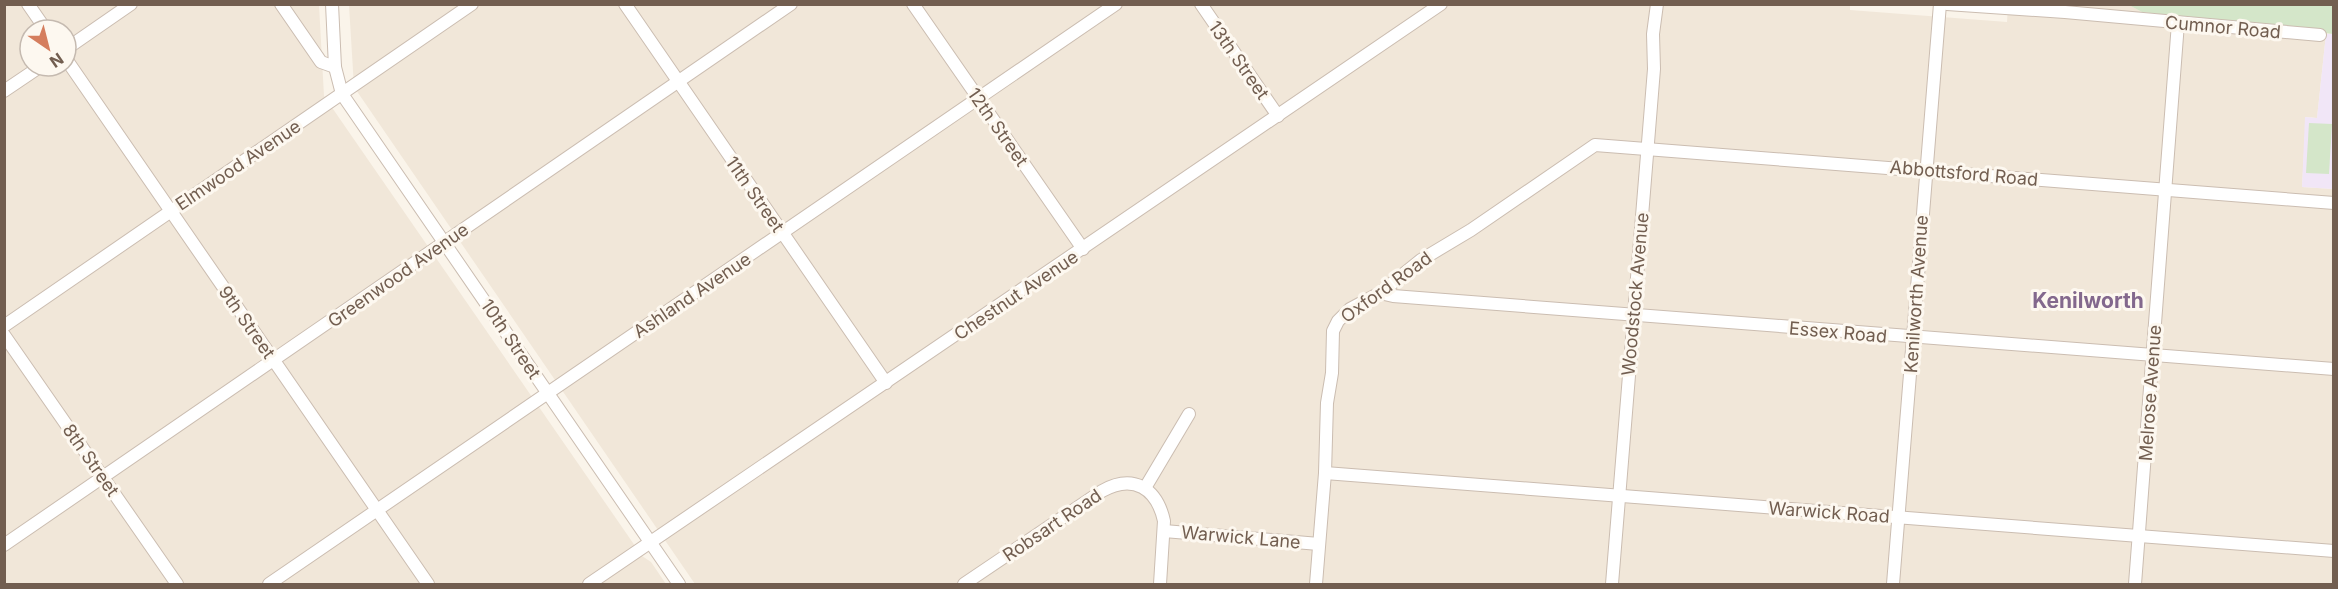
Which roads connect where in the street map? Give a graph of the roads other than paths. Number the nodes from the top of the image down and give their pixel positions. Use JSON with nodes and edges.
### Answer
{"nodes":[{"id":1,"x":28,"y":4,"type":"edge"},
{"id":2,"x":131,"y":4,"type":"edge"},
{"id":3,"x":281,"y":4,"type":"edge"},
{"id":4,"x":332,"y":4,"type":"edge"},
{"id":5,"x":472,"y":4,"type":"edge"},
{"id":6,"x":625,"y":4,"type":"edge"},
{"id":7,"x":791,"y":4,"type":"edge"},
{"id":8,"x":914,"y":4,"type":"edge"},
{"id":9,"x":1116,"y":4,"type":"edge"},
{"id":10,"x":1201,"y":4,"type":"edge"},
{"id":11,"x":1441,"y":4,"type":"edge"},
{"id":12,"x":1657,"y":4,"type":"edge"},
{"id":13,"x":1940,"y":4,"type":"edge"},
{"id":14,"x":1947,"y":4,"type":"edge"},
{"id":15,"x":38,"y":18,"type":"edge"},
{"id":16,"x":2178,"y":23,"type":"junction"},
{"id":17,"x":2320,"y":35,"type":"dead end"},
{"id":18,"x":78,"y":41,"type":"edge"},
{"id":19,"x":335,"y":67,"type":"junction"},
{"id":20,"x":78,"y":76,"type":"edge"},
{"id":21,"x":23,"y":78,"type":"edge"},
{"id":22,"x":678,"y":82,"type":"junction"},
{"id":23,"x":4,"y":91,"type":"edge"},
{"id":24,"x":342,"y":94,"type":"junction"},
{"id":25,"x":979,"y":99,"type":"junction"},
{"id":26,"x":1278,"y":116,"type":"junction"},
{"id":27,"x":1595,"y":145,"type":"joint"},
{"id":28,"x":1647,"y":149,"type":"junction"},
{"id":29,"x":1925,"y":170,"type":"junction"},
{"id":30,"x":2166,"y":190,"type":"junction"},
{"id":31,"x":2334,"y":203,"type":"edge"},
{"id":32,"x":171,"y":211,"type":"junction"},
{"id":33,"x":782,"y":233,"type":"junction"},
{"id":34,"x":445,"y":243,"type":"junction"},
{"id":35,"x":1083,"y":249,"type":"junction"},
{"id":36,"x":1380,"y":293,"type":"junction"},
{"id":37,"x":1634,"y":315,"type":"junction"},
{"id":38,"x":4,"y":326,"type":"edge"},
{"id":39,"x":4,"y":335,"type":"edge"},
{"id":40,"x":1913,"y":338,"type":"junction"},
{"id":41,"x":2152,"y":356,"type":"junction"},
{"id":42,"x":274,"y":360,"type":"junction"},
{"id":43,"x":2334,"y":369,"type":"edge"},
{"id":44,"x":886,"y":384,"type":"junction"},
{"id":45,"x":548,"y":393,"type":"junction"},
{"id":46,"x":1189,"y":414,"type":"dead end"},
{"id":47,"x":1325,"y":473,"type":"junction"},
{"id":48,"x":103,"y":477,"type":"junction"},
{"id":49,"x":1145,"y":488,"type":"junction"},
{"id":50,"x":1619,"y":495,"type":"junction"},
{"id":51,"x":377,"y":510,"type":"junction"},
{"id":52,"x":1899,"y":517,"type":"junction"},
{"id":53,"x":1164,"y":531,"type":"junction"},
{"id":54,"x":2139,"y":536,"type":"junction"},
{"id":55,"x":651,"y":543,"type":"junction"},
{"id":56,"x":1319,"y":544,"type":"junction"},
{"id":57,"x":4,"y":545,"type":"edge"},
{"id":58,"x":2334,"y":551,"type":"edge"},
{"id":59,"x":177,"y":585,"type":"edge"},
{"id":60,"x":269,"y":585,"type":"edge"},
{"id":61,"x":428,"y":585,"type":"edge"},
{"id":62,"x":589,"y":585,"type":"edge"},
{"id":63,"x":679,"y":585,"type":"edge"},
{"id":64,"x":964,"y":585,"type":"edge"},
{"id":65,"x":1160,"y":585,"type":"edge"},
{"id":66,"x":1316,"y":585,"type":"edge"},
{"id":67,"x":1612,"y":585,"type":"edge"},
{"id":68,"x":1893,"y":585,"type":"edge"},
{"id":69,"x":2135,"y":585,"type":"edge"}],
"edges":[{"from":1,"to":15,"type":"street"},
{"from":2,"to":18,"type":"street"},
{"from":3,"to":19,"type":"street"},
{"from":4,"to":19,"type":"street"},
{"from":5,"to":24,"type":"street","name":"Elmwood Avenue"},
{"from":6,"to":22,"type":"street","name":"11th Street"},
{"from":7,"to":22,"type":"street","name":"Greenwood Avenue"},
{"from":8,"to":25,"type":"street","name":"12th Street"},
{"from":9,"to":25,"type":"street","name":"Ashland Avenue"},
{"from":10,"to":26,"type":"street","name":"13th Street"},
{"from":11,"to":26,"type":"street","name":"Chestnut Avenue"},
{"from":12,"to":28,"type":"street","name":"Woodstock Avenue"},
{"from":13,"to":29,"type":"street","name":"Kenilworth Avenue"},
{"from":14,"to":16,"type":"street","name":"Cumnor Road"},
{"from":16,"to":17,"type":"street","name":"Cumnor Road"},
{"from":16,"to":30,"type":"street","name":"Melrose Avenue"},
{"from":19,"to":24,"type":"street"},
{"from":20,"to":32,"type":"street","name":"9th Street"},
{"from":21,"to":23,"type":"street"},
{"from":22,"to":33,"type":"street","name":"11th Street"},
{"from":22,"to":34,"type":"street","name":"Greenwood Avenue"},
{"from":24,"to":32,"type":"street","name":"Elmwood Avenue"},
{"from":24,"to":34,"type":"street","name":"10th Street"},
{"from":25,"to":33,"type":"street","name":"Ashland Avenue"},
{"from":25,"to":35,"type":"street","name":"12th Street"},
{"from":26,"to":35,"type":"street","name":"Chestnut Avenue"},
{"from":27,"to":28,"type":"street","name":"Abbottsford Road"},
{"from":27,"to":36,"type":"street","name":"Oxford Road"},
{"from":28,"to":29,"type":"street","name":"Abbottsford Road"},
{"from":28,"to":37,"type":"street","name":"Woodstock Avenue"},
{"from":29,"to":30,"type":"street","name":"Abbottsford Road"},
{"from":29,"to":40,"type":"street","name":"Kenilworth Avenue"},
{"from":30,"to":31,"type":"street","name":"Abbottsford Road"},
{"from":30,"to":41,"type":"street","name":"Melrose Avenue"},
{"from":32,"to":38,"type":"street","name":"Elmwood Avenue"},
{"from":32,"to":42,"type":"street","name":"9th Street"},
{"from":33,"to":44,"type":"street","name":"11th Street"},
{"from":33,"to":45,"type":"street","name":"Ashland Avenue"},
{"from":34,"to":42,"type":"street","name":"Greenwood Avenue"},
{"from":34,"to":45,"type":"street","name":"10th Street"},
{"from":35,"to":44,"type":"street","name":"Chestnut Avenue"},
{"from":36,"to":37,"type":"street","name":"Essex Road"},
{"from":36,"to":47,"type":"street","name":"Oxford Road"},
{"from":37,"to":40,"type":"street","name":"Essex Road"},
{"from":37,"to":50,"type":"street","name":"Woodstock Avenue"},
{"from":39,"to":48,"type":"street","name":"8th Street"},
{"from":40,"to":41,"type":"street","name":"Essex Road"},
{"from":40,"to":52,"type":"street","name":"Kenilworth Avenue"},
{"from":41,"to":43,"type":"street","name":"Essex Road"},
{"from":41,"to":54,"type":"street","name":"Melrose Avenue"},
{"from":42,"to":48,"type":"street","name":"Greenwood Avenue"},
{"from":42,"to":51,"type":"street","name":"9th Street"},
{"from":44,"to":55,"type":"street","name":"Chestnut Avenue"},
{"from":45,"to":51,"type":"street","name":"Ashland Avenue"},
{"from":45,"to":55,"type":"street","name":"10th Street"},
{"from":46,"to":49,"type":"street"},
{"from":47,"to":50,"type":"street","name":"Warwick Road"},
{"from":47,"to":56,"type":"street","name":"Oxford Road"},
{"from":48,"to":57,"type":"street","name":"Greenwood Avenue"},
{"from":48,"to":59,"type":"street","name":"8th Street"},
{"from":49,"to":53,"type":"street"},
{"from":49,"to":64,"type":"street","name":"Robsart Road"},
{"from":50,"to":52,"type":"street","name":"Warwick Road"},
{"from":50,"to":67,"type":"street","name":"Woodstock Avenue"},
{"from":51,"to":60,"type":"street","name":"Ashland Avenue"},
{"from":51,"to":61,"type":"street","name":"9th Street"},
{"from":52,"to":54,"type":"street","name":"Warwick Road"},
{"from":52,"to":68,"type":"street","name":"Kenilworth Avenue"},
{"from":53,"to":56,"type":"street","name":"Warwick Lane"},
{"from":53,"to":65,"type":"street"},
{"from":54,"to":58,"type":"street","name":"Warwick Road"},
{"from":54,"to":69,"type":"street","name":"Melrose Avenue"},
{"from":55,"to":62,"type":"street","name":"Chestnut Avenue"},
{"from":55,"to":63,"type":"street","name":"10th Street"},
{"from":56,"to":66,"type":"street","name":"Oxford Road"}]}
